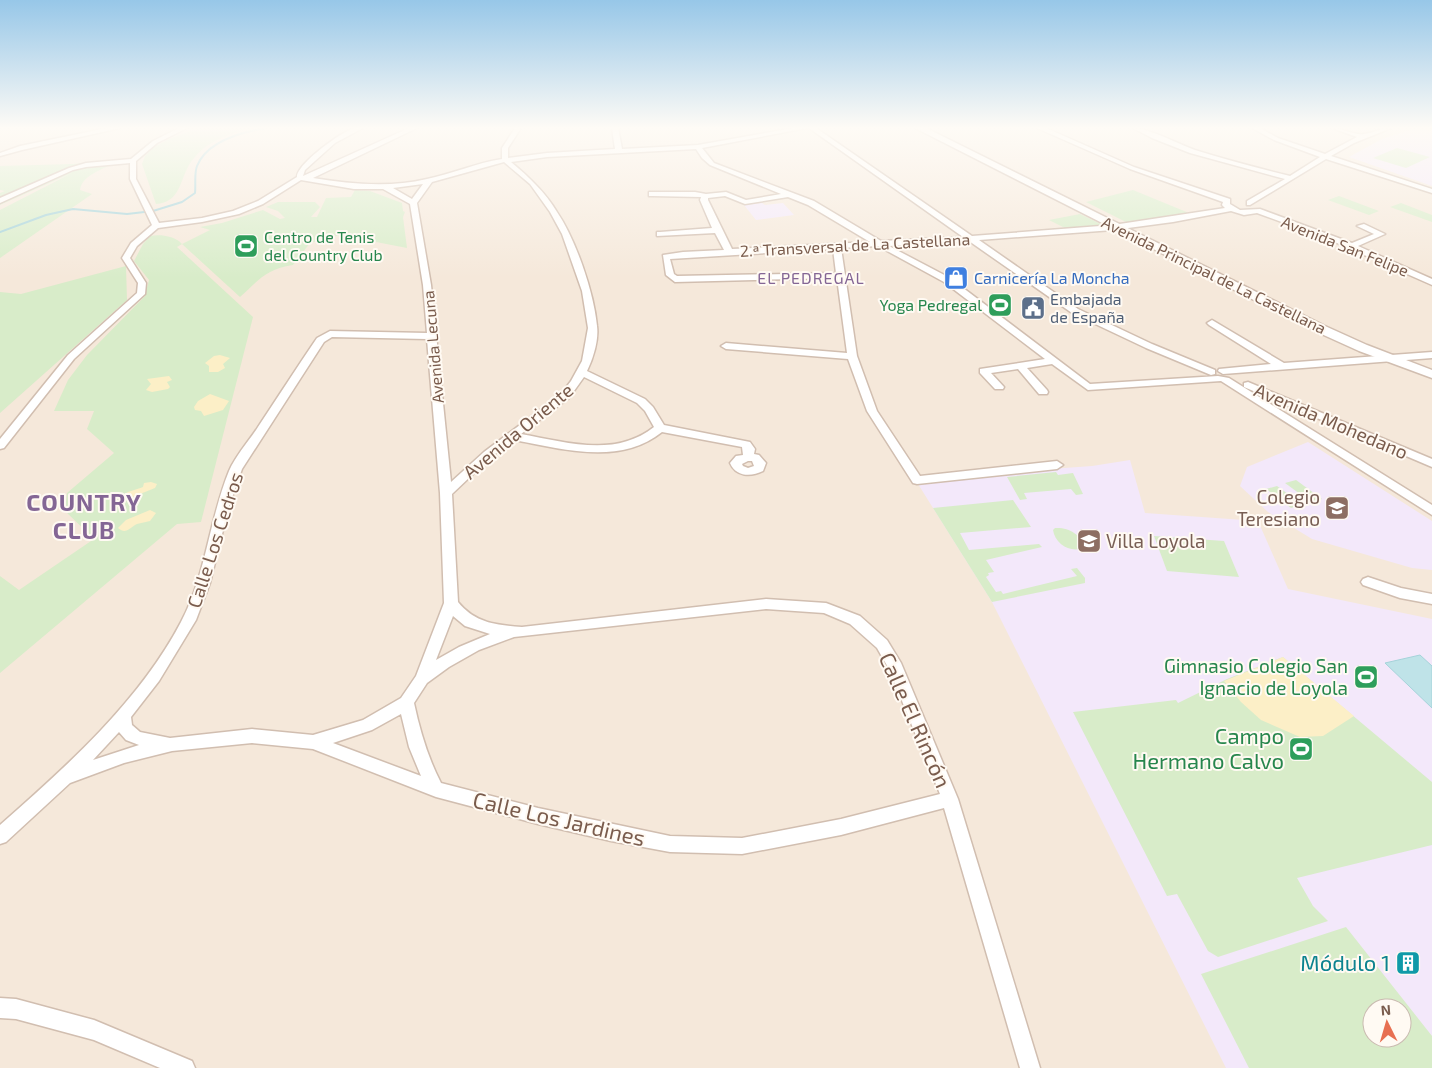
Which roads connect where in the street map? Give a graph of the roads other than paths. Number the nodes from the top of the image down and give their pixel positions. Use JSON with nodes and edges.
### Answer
{"nodes":[{"id":1,"x":51,"y":178,"type":"edge"},
{"id":2,"x":133,"y":178,"type":"edge"},
{"id":3,"x":303,"y":178,"type":"joint"},
{"id":4,"x":440,"y":178,"type":"edge"},
{"id":5,"x":525,"y":178,"type":"edge"},
{"id":6,"x":748,"y":178,"type":"edge"},
{"id":7,"x":882,"y":178,"type":"edge"},
{"id":8,"x":1021,"y":178,"type":"edge"},
{"id":9,"x":1025,"y":178,"type":"edge"},
{"id":10,"x":1159,"y":178,"type":"edge"},
{"id":11,"x":1291,"y":178,"type":"edge"},
{"id":12,"x":1390,"y":178,"type":"edge"},
{"id":13,"x":430,"y":181,"type":"junction"},
{"id":14,"x":330,"y":184,"type":"junction"},
{"id":15,"x":385,"y":187,"type":"junction"},
{"id":16,"x":281,"y":190,"type":"junction"},
{"id":17,"x":1432,"y":192,"type":"edge"},
{"id":18,"x":652,"y":194,"type":"dead end"},
{"id":19,"x":790,"y":194,"type":"junction"},
{"id":20,"x":705,"y":196,"type":"junction"},
{"id":21,"x":0,"y":201,"type":"edge"},
{"id":22,"x":1227,"y":202,"type":"junction"},
{"id":23,"x":413,"y":203,"type":"junction"},
{"id":24,"x":1250,"y":203,"type":"junction"},
{"id":25,"x":1232,"y":210,"type":"junction"},
{"id":26,"x":1257,"y":211,"type":"junction"},
{"id":27,"x":156,"y":226,"type":"junction"},
{"id":28,"x":1361,"y":226,"type":"dead end"},
{"id":29,"x":1124,"y":228,"type":"junction"},
{"id":30,"x":717,"y":230,"type":"junction"},
{"id":31,"x":660,"y":234,"type":"dead end"},
{"id":32,"x":969,"y":239,"type":"junction"},
{"id":33,"x":881,"y":245,"type":"junction"},
{"id":34,"x":1352,"y":246,"type":"junction"},
{"id":35,"x":837,"y":248,"type":"junction"},
{"id":36,"x":729,"y":252,"type":"junction"},
{"id":37,"x":840,"y":275,"type":"junction"},
{"id":38,"x":1432,"y":282,"type":"edge"},
{"id":39,"x":1212,"y":323,"type":"dead end"},
{"id":40,"x":432,"y":336,"type":"junction"},
{"id":41,"x":726,"y":346,"type":"dead end"},
{"id":42,"x":1432,"y":355,"type":"edge"},
{"id":43,"x":852,"y":356,"type":"junction"},
{"id":44,"x":1402,"y":360,"type":"junction"},
{"id":45,"x":1055,"y":361,"type":"junction"},
{"id":46,"x":1432,"y":361,"type":"edge"},
{"id":47,"x":1020,"y":366,"type":"junction"},
{"id":48,"x":1280,"y":366,"type":"junction"},
{"id":49,"x":1432,"y":368,"type":"edge"},
{"id":50,"x":582,"y":372,"type":"junction"},
{"id":51,"x":1432,"y":374,"type":"edge"},
{"id":52,"x":1221,"y":376,"type":"junction"},
{"id":53,"x":999,"y":386,"type":"dead end"},
{"id":54,"x":1043,"y":392,"type":"dead end"},
{"id":55,"x":1341,"y":426,"type":"junction"},
{"id":56,"x":660,"y":428,"type":"junction"},
{"id":57,"x":511,"y":436,"type":"junction"},
{"id":58,"x":1314,"y":436,"type":"junction"},
{"id":59,"x":0,"y":446,"type":"edge"},
{"id":60,"x":748,"y":456,"type":"dead end"},
{"id":61,"x":1432,"y":463,"type":"edge"},
{"id":62,"x":1057,"y":465,"type":"dead end"},
{"id":63,"x":446,"y":493,"type":"junction"},
{"id":64,"x":1432,"y":511,"type":"edge"},
{"id":65,"x":1368,"y":582,"type":"dead end"},
{"id":66,"x":1432,"y":599,"type":"edge"},
{"id":67,"x":451,"y":603,"type":"junction"},
{"id":68,"x":522,"y":632,"type":"junction"},
{"id":69,"x":422,"y":679,"type":"junction"},
{"id":70,"x":406,"y":702,"type":"junction"},
{"id":71,"x":123,"y":716,"type":"junction"},
{"id":72,"x":313,"y":742,"type":"junction"},
{"id":73,"x":172,"y":744,"type":"junction"},
{"id":74,"x":68,"y":776,"type":"junction"},
{"id":75,"x":436,"y":789,"type":"junction"},
{"id":76,"x":950,"y":799,"type":"junction"},
{"id":77,"x":0,"y":836,"type":"edge"},
{"id":78,"x":0,"y":1008,"type":"edge"},
{"id":79,"x":185,"y":1068,"type":"edge"},
{"id":80,"x":1030,"y":1068,"type":"edge"}],
"edges":[{"from":1,"to":21,"type":"street"},
{"from":2,"to":27,"type":"street"},
{"from":3,"to":14,"type":"street"},
{"from":3,"to":16,"type":"street"},
{"from":4,"to":13,"type":"street"},
{"from":5,"to":50,"type":"street","name":"Avenida Oriente"},
{"from":6,"to":19,"type":"street"},
{"from":7,"to":32,"type":"street","name":"Avenida Mohedano"},
{"from":8,"to":29,"type":"street","name":"Avenida Principal de La Castellana"},
{"from":9,"to":29,"type":"street","name":"Avenida Principal de La Castellana"},
{"from":10,"to":22,"type":"street"},
{"from":11,"to":24,"type":"street"},
{"from":12,"to":17,"type":"street"},
{"from":13,"to":15,"type":"street"},
{"from":13,"to":23,"type":"street"},
{"from":14,"to":15,"type":"street"},
{"from":14,"to":16,"type":"street"},
{"from":15,"to":23,"type":"street"},
{"from":16,"to":27,"type":"street"},
{"from":18,"to":20,"type":"street"},
{"from":19,"to":20,"type":"street"},
{"from":19,"to":33,"type":"street"},
{"from":20,"to":30,"type":"street"},
{"from":22,"to":24,"type":"street"},
{"from":22,"to":25,"type":"street"},
{"from":23,"to":40,"type":"street","name":"Avenida Lecuna"},
{"from":24,"to":26,"type":"street"},
{"from":25,"to":26,"type":"street","name":"2.ª Transversal de La Castellana"},
{"from":25,"to":29,"type":"street","name":"2.ª Transversal de La Castellana"},
{"from":26,"to":34,"type":"street","name":"Avenida San Felipe"},
{"from":27,"to":59,"type":"street"},
{"from":28,"to":34,"type":"street"},
{"from":29,"to":32,"type":"street","name":"2.ª Transversal de La Castellana"},
{"from":29,"to":44,"type":"street","name":"Avenida Principal de La Castellana"},
{"from":30,"to":31,"type":"street"},
{"from":30,"to":36,"type":"street"},
{"from":32,"to":33,"type":"street","name":"2.ª Transversal de La Castellana"},
{"from":32,"to":52,"type":"street","name":"Avenida Mohedano"},
{"from":33,"to":35,"type":"street","name":"2.ª Transversal de La Castellana"},
{"from":33,"to":45,"type":"street"},
{"from":34,"to":38,"type":"street","name":"Avenida San Felipe"},
{"from":35,"to":36,"type":"street","name":"2.ª Transversal de La Castellana"},
{"from":35,"to":37,"type":"street"},
{"from":36,"to":37,"type":"street","name":"2.ª Transversal de La Castellana"},
{"from":37,"to":43,"type":"street"},
{"from":39,"to":48,"type":"street"},
{"from":40,"to":63,"type":"street","name":"Avenida Lecuna"},
{"from":40,"to":71,"type":"street","name":"Calle Los Cedros"},
{"from":41,"to":43,"type":"street"},
{"from":42,"to":44,"type":"street"},
{"from":43,"to":62,"type":"street"},
{"from":44,"to":46,"type":"street"},
{"from":44,"to":48,"type":"street"},
{"from":44,"to":49,"type":"street","name":"Avenida Principal de La Castellana"},
{"from":44,"to":51,"type":"street","name":"Avenida Principal de La Castellana"},
{"from":44,"to":52,"type":"street"},
{"from":45,"to":47,"type":"street"},
{"from":45,"to":52,"type":"street"},
{"from":47,"to":53,"type":"street"},
{"from":47,"to":54,"type":"street"},
{"from":48,"to":52,"type":"street"},
{"from":50,"to":56,"type":"street"},
{"from":50,"to":57,"type":"street","name":"Avenida Oriente"},
{"from":52,"to":55,"type":"street","name":"Avenida Mohedano"},
{"from":52,"to":58,"type":"street"},
{"from":55,"to":58,"type":"street"},
{"from":55,"to":61,"type":"street","name":"Avenida Mohedano"},
{"from":56,"to":57,"type":"street"},
{"from":56,"to":60,"type":"street"},
{"from":57,"to":63,"type":"street","name":"Avenida Oriente"},
{"from":58,"to":64,"type":"street"},
{"from":63,"to":67,"type":"street","name":"Avenida Oriente"},
{"from":65,"to":66,"type":"street"},
{"from":67,"to":68,"type":"street","name":"Calle El Rincón"},
{"from":67,"to":69,"type":"street","name":"Avenida Oriente"},
{"from":68,"to":69,"type":"street","name":"Calle El Rincón"},
{"from":68,"to":76,"type":"street","name":"Calle El Rincón"},
{"from":69,"to":70,"type":"street","name":"Avenida Oriente"},
{"from":70,"to":72,"type":"street","name":"Avenida Oriente"},
{"from":70,"to":75,"type":"street"},
{"from":71,"to":73,"type":"street","name":"Calle Los Jardines"},
{"from":71,"to":74,"type":"street","name":"Calle Los Cedros"},
{"from":72,"to":73,"type":"street","name":"Calle Los Jardines"},
{"from":72,"to":75,"type":"street","name":"Calle Los Jardines"},
{"from":73,"to":74,"type":"street","name":"Calle Los Jardines"},
{"from":74,"to":77,"type":"street","name":"Calle Los Cedros"},
{"from":75,"to":76,"type":"street","name":"Calle Los Jardines"},
{"from":76,"to":80,"type":"street","name":"Calle El Rincón"},
{"from":78,"to":79,"type":"street"}]}
